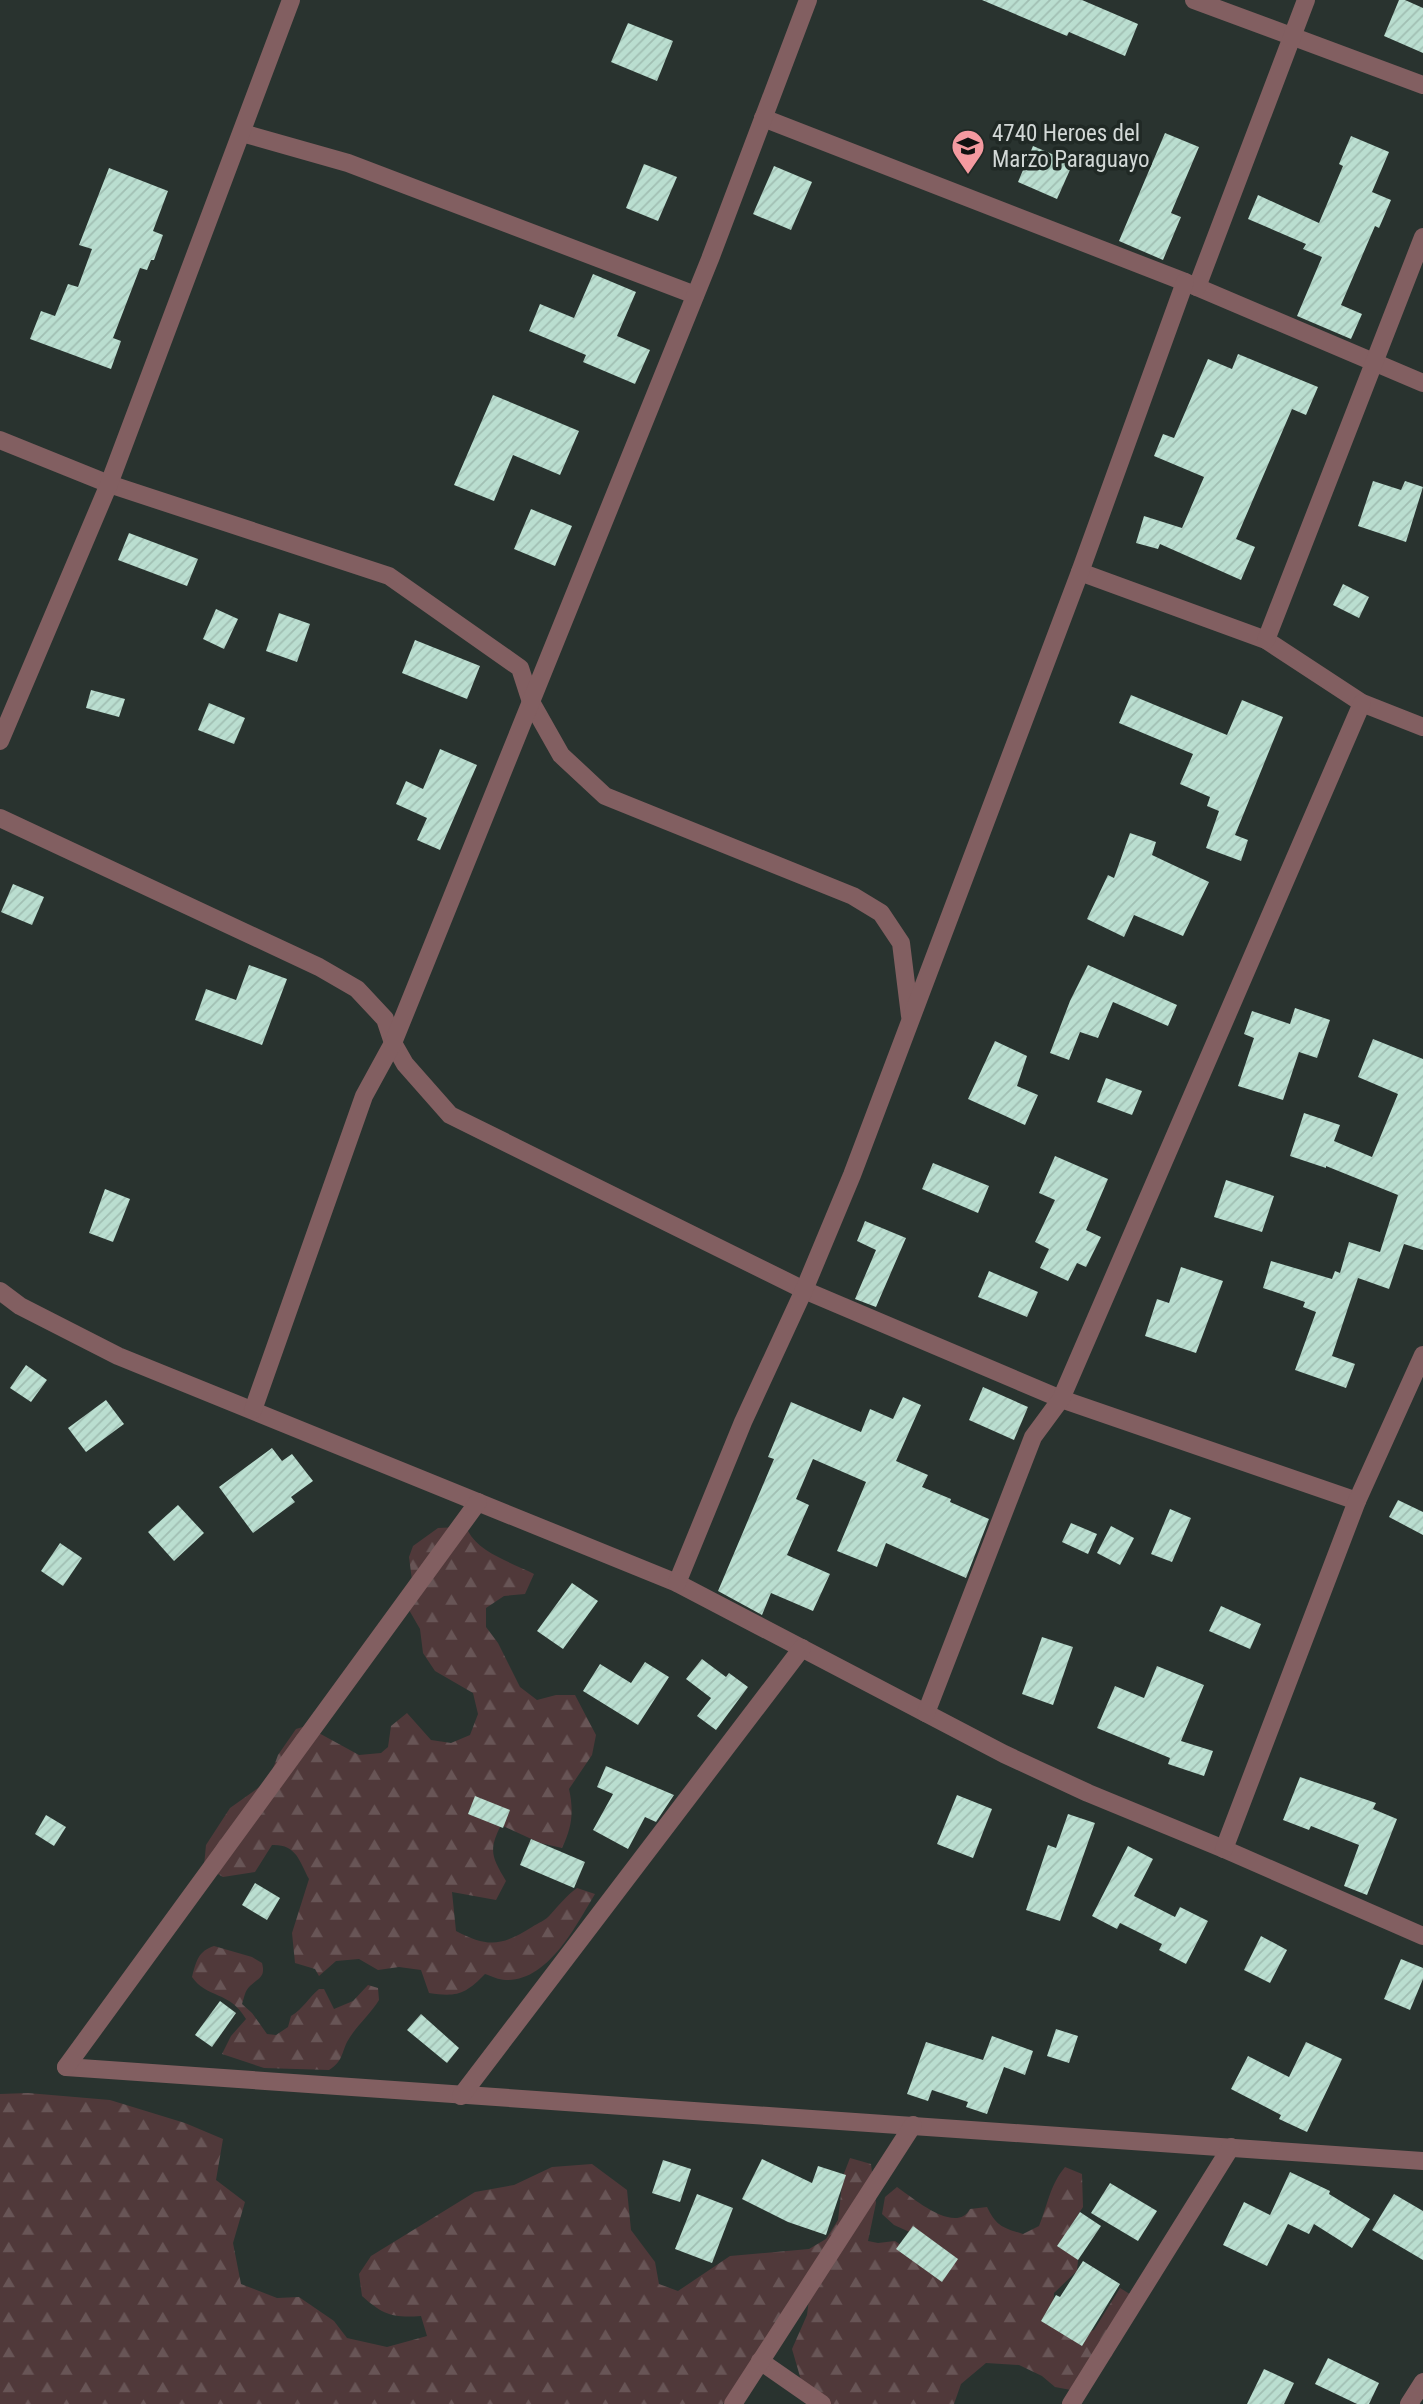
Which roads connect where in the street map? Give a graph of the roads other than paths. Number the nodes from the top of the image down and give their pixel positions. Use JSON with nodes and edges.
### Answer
{"nodes":[{"id":1,"x":291,"y":0,"type":"edge"},
{"id":2,"x":808,"y":0,"type":"edge"},
{"id":3,"x":1194,"y":0,"type":"edge"},
{"id":4,"x":1306,"y":0,"type":"edge"},
{"id":5,"x":1293,"y":37,"type":"junction"},
{"id":6,"x":1423,"y":85,"type":"edge"},
{"id":7,"x":763,"y":118,"type":"junction"},
{"id":8,"x":242,"y":133,"type":"junction"},
{"id":9,"x":1423,"y":237,"type":"edge"},
{"id":10,"x":1191,"y":284,"type":"junction"},
{"id":11,"x":695,"y":295,"type":"junction"},
{"id":12,"x":1375,"y":363,"type":"junction"},
{"id":13,"x":1423,"y":383,"type":"edge"},
{"id":14,"x":0,"y":440,"type":"edge"},
{"id":15,"x":109,"y":484,"type":"junction"},
{"id":16,"x":1080,"y":572,"type":"junction"},
{"id":17,"x":1266,"y":640,"type":"junction"},
{"id":18,"x":531,"y":702,"type":"junction"},
{"id":19,"x":1362,"y":703,"type":"junction"},
{"id":20,"x":1423,"y":727,"type":"edge"},
{"id":21,"x":0,"y":741,"type":"edge"},
{"id":22,"x":0,"y":818,"type":"edge"},
{"id":23,"x":911,"y":1020,"type":"junction"},
{"id":24,"x":393,"y":1043,"type":"junction"},
{"id":25,"x":803,"y":1290,"type":"junction"},
{"id":26,"x":0,"y":1292,"type":"edge"},
{"id":27,"x":1423,"y":1355,"type":"edge"},
{"id":28,"x":1061,"y":1399,"type":"junction"},
{"id":29,"x":253,"y":1410,"type":"junction"},
{"id":30,"x":1357,"y":1501,"type":"junction"},
{"id":31,"x":478,"y":1502,"type":"junction"},
{"id":32,"x":677,"y":1583,"type":"junction"},
{"id":33,"x":802,"y":1648,"type":"junction"},
{"id":34,"x":926,"y":1713,"type":"junction"},
{"id":35,"x":1224,"y":1849,"type":"junction"},
{"id":36,"x":1423,"y":1936,"type":"edge"},
{"id":37,"x":461,"y":2096,"type":"junction"},
{"id":38,"x":913,"y":2124,"type":"junction"},
{"id":39,"x":1231,"y":2147,"type":"junction"},
{"id":40,"x":1423,"y":2161,"type":"edge"},
{"id":41,"x":760,"y":2361,"type":"junction"},
{"id":42,"x":1423,"y":2382,"type":"edge"},
{"id":43,"x":733,"y":2404,"type":"edge"},
{"id":44,"x":822,"y":2404,"type":"edge"},
{"id":45,"x":1071,"y":2404,"type":"edge"},
{"id":46,"x":1409,"y":2404,"type":"edge"}],
"edges":[{"from":1,"to":8,"type":"street"},
{"from":2,"to":7,"type":"street"},
{"from":3,"to":5,"type":"street"},
{"from":4,"to":5,"type":"street"},
{"from":5,"to":6,"type":"street"},
{"from":5,"to":10,"type":"street"},
{"from":7,"to":10,"type":"street"},
{"from":7,"to":11,"type":"street"},
{"from":8,"to":11,"type":"street"},
{"from":8,"to":15,"type":"street"},
{"from":9,"to":12,"type":"street"},
{"from":10,"to":12,"type":"street"},
{"from":10,"to":16,"type":"street"},
{"from":11,"to":18,"type":"street"},
{"from":12,"to":13,"type":"street"},
{"from":12,"to":17,"type":"street"},
{"from":14,"to":15,"type":"street"},
{"from":15,"to":18,"type":"street"},
{"from":15,"to":21,"type":"street"},
{"from":16,"to":17,"type":"street"},
{"from":16,"to":23,"type":"street"},
{"from":17,"to":19,"type":"street"},
{"from":18,"to":23,"type":"street"},
{"from":18,"to":24,"type":"street"},
{"from":19,"to":20,"type":"street"},
{"from":19,"to":28,"type":"street"},
{"from":22,"to":24,"type":"street"},
{"from":23,"to":25,"type":"street"},
{"from":24,"to":25,"type":"street"},
{"from":24,"to":29,"type":"street"},
{"from":25,"to":28,"type":"street"},
{"from":25,"to":32,"type":"street"},
{"from":26,"to":29,"type":"street"},
{"from":27,"to":30,"type":"street"},
{"from":28,"to":30,"type":"street"},
{"from":28,"to":34,"type":"street"},
{"from":29,"to":31,"type":"street"},
{"from":30,"to":35,"type":"street"},
{"from":31,"to":32,"type":"street"},
{"from":31,"to":37,"type":"street"},
{"from":32,"to":33,"type":"street"},
{"from":33,"to":34,"type":"street"},
{"from":33,"to":37,"type":"street"},
{"from":34,"to":35,"type":"street"},
{"from":35,"to":36,"type":"street"},
{"from":37,"to":38,"type":"street"},
{"from":38,"to":39,"type":"street"},
{"from":38,"to":41,"type":"street"},
{"from":39,"to":40,"type":"street"},
{"from":39,"to":45,"type":"street"},
{"from":41,"to":43,"type":"street"},
{"from":41,"to":44,"type":"street"},
{"from":42,"to":46,"type":"street"}]}
